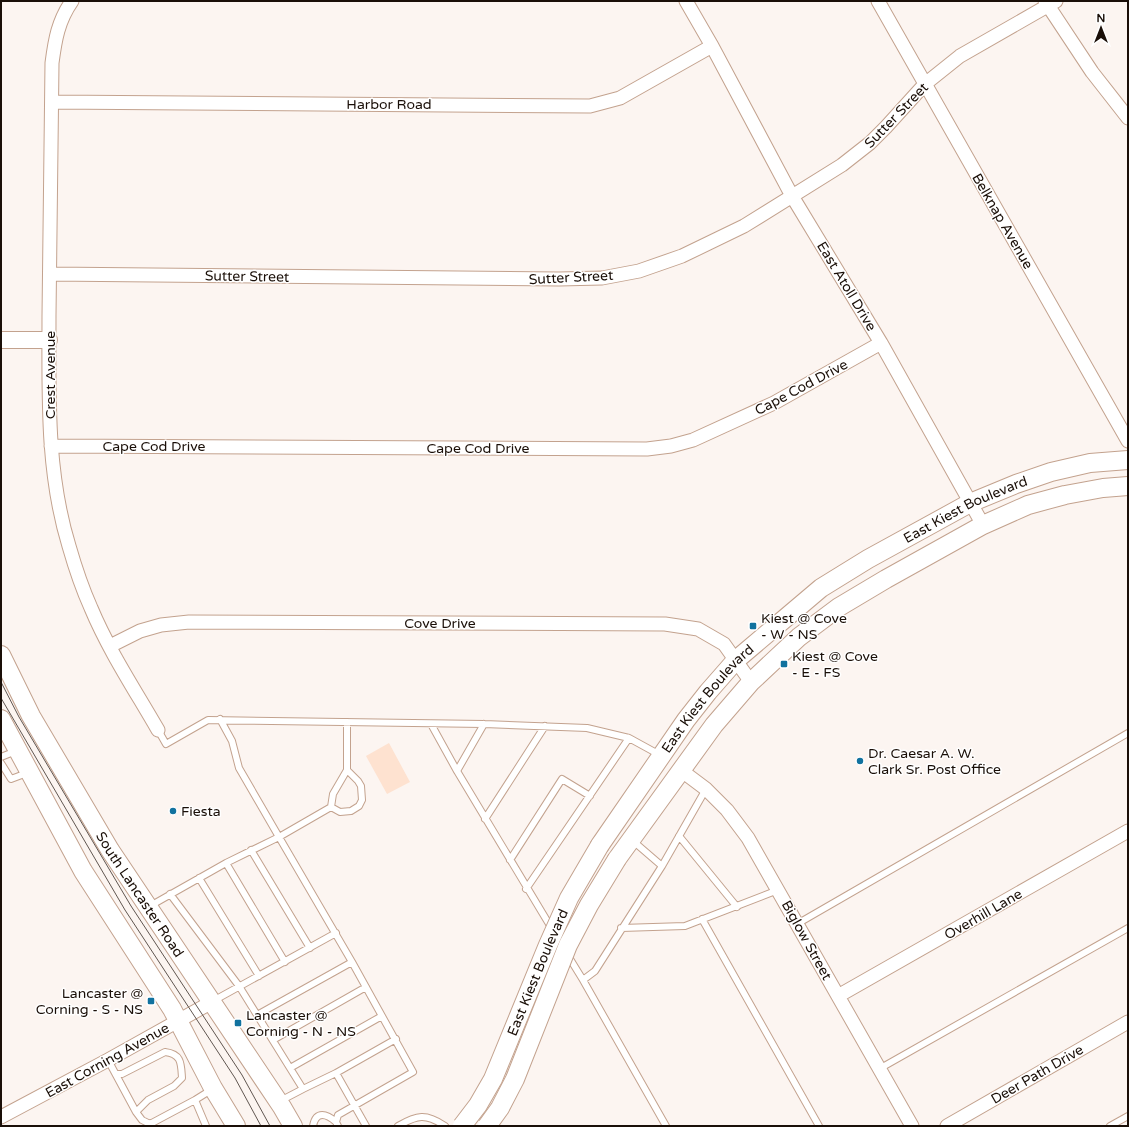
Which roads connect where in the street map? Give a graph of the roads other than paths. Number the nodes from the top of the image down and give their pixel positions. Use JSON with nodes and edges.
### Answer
{"nodes":[{"id":1,"x":72,"y":1,"type":"edge"},
{"id":2,"x":686,"y":1,"type":"edge"},
{"id":3,"x":878,"y":1,"type":"edge"},
{"id":4,"x":1049,"y":3,"type":"edge"},
{"id":5,"x":712,"y":46,"type":"junction"},
{"id":6,"x":925,"y":84,"type":"junction"},
{"id":7,"x":52,"y":102,"type":"junction"},
{"id":8,"x":1128,"y":118,"type":"edge"},
{"id":9,"x":792,"y":196,"type":"junction"},
{"id":10,"x":50,"y":274,"type":"junction"},
{"id":11,"x":1,"y":340,"type":"edge"},
{"id":12,"x":49,"y":340,"type":"junction"},
{"id":13,"x":881,"y":343,"type":"junction"},
{"id":14,"x":1128,"y":441,"type":"edge"},
{"id":15,"x":51,"y":446,"type":"junction"},
{"id":16,"x":1128,"y":460,"type":"edge"},
{"id":17,"x":1128,"y":486,"type":"edge"},
{"id":18,"x":970,"y":503,"type":"junction"},
{"id":19,"x":983,"y":525,"type":"junction"},
{"id":20,"x":110,"y":646,"type":"junction"},
{"id":21,"x":1,"y":655,"type":"edge"},
{"id":22,"x":736,"y":660,"type":"junction"},
{"id":23,"x":751,"y":682,"type":"junction"},
{"id":24,"x":220,"y":719,"type":"junction"},
{"id":25,"x":2,"y":722,"type":"edge"},
{"id":26,"x":347,"y":722,"type":"junction"},
{"id":27,"x":431,"y":724,"type":"junction"},
{"id":28,"x":484,"y":724,"type":"junction"},
{"id":29,"x":545,"y":726,"type":"junction"},
{"id":30,"x":158,"y":730,"type":"joint"},
{"id":31,"x":1128,"y":733,"type":"edge"},
{"id":32,"x":629,"y":738,"type":"junction"},
{"id":33,"x":18,"y":750,"type":"junction"},
{"id":34,"x":662,"y":756,"type":"junction"},
{"id":35,"x":1,"y":757,"type":"edge"},
{"id":36,"x":1,"y":762,"type":"edge"},
{"id":37,"x":347,"y":770,"type":"junction"},
{"id":38,"x":458,"y":771,"type":"junction"},
{"id":39,"x":682,"y":771,"type":"junction"},
{"id":40,"x":30,"y":772,"type":"junction"},
{"id":41,"x":706,"y":789,"type":"junction"},
{"id":42,"x":590,"y":796,"type":"junction"},
{"id":43,"x":331,"y":807,"type":"junction"},
{"id":44,"x":485,"y":819,"type":"junction"},
{"id":45,"x":1128,"y":831,"type":"edge"},
{"id":46,"x":679,"y":836,"type":"junction"},
{"id":47,"x":280,"y":837,"type":"junction"},
{"id":48,"x":632,"y":840,"type":"junction"},
{"id":49,"x":251,"y":850,"type":"junction"},
{"id":50,"x":510,"y":860,"type":"junction"},
{"id":51,"x":226,"y":863,"type":"junction"},
{"id":52,"x":662,"y":866,"type":"junction"},
{"id":53,"x":199,"y":878,"type":"junction"},
{"id":54,"x":526,"y":889,"type":"junction"},
{"id":55,"x":778,"y":890,"type":"junction"},
{"id":56,"x":170,"y":894,"type":"junction"},
{"id":57,"x":149,"y":907,"type":"junction"},
{"id":58,"x":736,"y":907,"type":"junction"},
{"id":59,"x":702,"y":919,"type":"junction"},
{"id":60,"x":797,"y":924,"type":"junction"},
{"id":61,"x":621,"y":928,"type":"junction"},
{"id":62,"x":1128,"y":928,"type":"edge"},
{"id":63,"x":336,"y":933,"type":"junction"},
{"id":64,"x":559,"y":941,"type":"dead end"},
{"id":65,"x":563,"y":947,"type":"dead end"},
{"id":66,"x":310,"y":948,"type":"junction"},
{"id":67,"x":285,"y":962,"type":"junction"},
{"id":68,"x":352,"y":962,"type":"junction"},
{"id":69,"x":259,"y":976,"type":"junction"},
{"id":70,"x":583,"y":980,"type":"junction"},
{"id":71,"x":239,"y":986,"type":"junction"},
{"id":72,"x":366,"y":987,"type":"junction"},
{"id":73,"x":838,"y":996,"type":"junction"},
{"id":74,"x":212,"y":1002,"type":"junction"},
{"id":75,"x":257,"y":1015,"type":"junction"},
{"id":76,"x":382,"y":1016,"type":"junction"},
{"id":77,"x":179,"y":1020,"type":"junction"},
{"id":78,"x":1128,"y":1022,"type":"edge"},
{"id":79,"x":396,"y":1039,"type":"junction"},
{"id":80,"x":273,"y":1040,"type":"junction"},
{"id":81,"x":108,"y":1060,"type":"junction"},
{"id":82,"x":290,"y":1068,"type":"junction"},
{"id":83,"x":879,"y":1069,"type":"junction"},
{"id":84,"x":336,"y":1073,"type":"junction"},
{"id":85,"x":116,"y":1074,"type":"junction"},
{"id":86,"x":213,"y":1088,"type":"junction"},
{"id":87,"x":303,"y":1089,"type":"junction"},
{"id":88,"x":195,"y":1100,"type":"junction"},
{"id":89,"x":278,"y":1102,"type":"junction"},
{"id":90,"x":355,"y":1107,"type":"junction"},
{"id":91,"x":136,"y":1112,"type":"junction"},
{"id":92,"x":1128,"y":1116,"type":"edge"},
{"id":93,"x":3,"y":1118,"type":"edge"},
{"id":94,"x":337,"y":1124,"type":"edge"},
{"id":95,"x":150,"y":1125,"type":"edge"},
{"id":96,"x":206,"y":1126,"type":"edge"},
{"id":97,"x":236,"y":1126,"type":"edge"},
{"id":98,"x":293,"y":1126,"type":"edge"},
{"id":99,"x":313,"y":1126,"type":"edge"},
{"id":100,"x":366,"y":1126,"type":"edge"},
{"id":101,"x":398,"y":1126,"type":"edge"},
{"id":102,"x":445,"y":1126,"type":"edge"},
{"id":103,"x":462,"y":1126,"type":"edge"},
{"id":104,"x":487,"y":1126,"type":"edge"},
{"id":105,"x":666,"y":1126,"type":"edge"},
{"id":106,"x":819,"y":1126,"type":"edge"},
{"id":107,"x":912,"y":1126,"type":"edge"},
{"id":108,"x":947,"y":1126,"type":"edge"},
{"id":109,"x":1110,"y":1126,"type":"edge"}],
"edges":[{"from":1,"to":7,"type":"street","name":"Crest Avenue"},
{"from":2,"to":5,"type":"street","name":"East Atoll Drive"},
{"from":3,"to":6,"type":"street","name":"Belknap Avenue"},
{"from":4,"to":6,"type":"street","name":"Sutter Street"},
{"from":4,"to":8,"type":"street"},
{"from":5,"to":7,"type":"street","name":"Harbor Road"},
{"from":5,"to":9,"type":"street","name":"East Atoll Drive"},
{"from":6,"to":9,"type":"street","name":"Sutter Street"},
{"from":6,"to":14,"type":"street","name":"Belknap Avenue"},
{"from":7,"to":10,"type":"street","name":"Crest Avenue"},
{"from":9,"to":10,"type":"street","name":"Sutter Street"},
{"from":9,"to":13,"type":"street","name":"East Atoll Drive"},
{"from":10,"to":12,"type":"street","name":"Crest Avenue"},
{"from":11,"to":12,"type":"street"},
{"from":12,"to":15,"type":"street","name":"Crest Avenue"},
{"from":13,"to":15,"type":"street","name":"Cape Cod Drive"},
{"from":13,"to":18,"type":"street","name":"East Atoll Drive"},
{"from":15,"to":20,"type":"street","name":"Crest Avenue"},
{"from":16,"to":18,"type":"main road","name":"East Kiest Boulevard"},
{"from":17,"to":19,"type":"main road","name":"East Kiest Boulevard"},
{"from":18,"to":19,"type":"street","name":"East Atoll Drive"},
{"from":18,"to":22,"type":"main road","name":"East Kiest Boulevard"},
{"from":19,"to":23,"type":"main road","name":"East Kiest Boulevard"},
{"from":20,"to":22,"type":"street","name":"Cove Drive"},
{"from":20,"to":30,"type":"street","name":"Crest Avenue"},
{"from":21,"to":57,"type":"main road","name":"South Lancaster Road"},
{"from":22,"to":23,"type":"street","name":"Cove Drive"},
{"from":22,"to":34,"type":"main road","name":"East Kiest Boulevard"},
{"from":23,"to":39,"type":"main road","name":"East Kiest Boulevard"},
{"from":24,"to":26,"type":"lane"},
{"from":24,"to":30,"type":"lane"},
{"from":24,"to":47,"type":"lane"},
{"from":25,"to":33,"type":"main road"},
{"from":26,"to":27,"type":"lane"},
{"from":26,"to":37,"type":"lane"},
{"from":27,"to":28,"type":"lane"},
{"from":27,"to":38,"type":"lane"},
{"from":28,"to":29,"type":"lane"},
{"from":28,"to":38,"type":"lane"},
{"from":29,"to":32,"type":"lane"},
{"from":29,"to":44,"type":"lane"},
{"from":31,"to":60,"type":"lane"},
{"from":32,"to":34,"type":"lane"},
{"from":32,"to":42,"type":"lane"},
{"from":33,"to":35,"type":"lane"},
{"from":33,"to":40,"type":"main road"},
{"from":34,"to":39,"type":"main road"},
{"from":34,"to":103,"type":"main road","name":"East Kiest Boulevard","bridge":true},
{"from":36,"to":40,"type":"lane"},
{"from":37,"to":43,"type":"lane"},
{"from":37,"to":43,"type":"lane"},
{"from":38,"to":44,"type":"lane"},
{"from":39,"to":41,"type":"street","name":"Biglow Street"},
{"from":39,"to":48,"type":"main road","name":"East Kiest Boulevard"},
{"from":40,"to":77,"type":"main road"},
{"from":41,"to":46,"type":"lane"},
{"from":41,"to":55,"type":"street","name":"Biglow Street"},
{"from":42,"to":50,"type":"lane"},
{"from":42,"to":54,"type":"lane"},
{"from":43,"to":47,"type":"lane"},
{"from":44,"to":50,"type":"lane"},
{"from":45,"to":73,"type":"street","name":"Overhill Lane"},
{"from":46,"to":52,"type":"lane"},
{"from":46,"to":58,"type":"lane"},
{"from":47,"to":49,"type":"lane"},
{"from":47,"to":63,"type":"lane"},
{"from":48,"to":52,"type":"lane"},
{"from":48,"to":104,"type":"main road","name":"East Kiest Boulevard","bridge":true},
{"from":49,"to":51,"type":"lane"},
{"from":49,"to":66,"type":"lane"},
{"from":50,"to":54,"type":"lane"},
{"from":51,"to":53,"type":"lane"},
{"from":51,"to":67,"type":"lane"},
{"from":52,"to":61,"type":"lane"},
{"from":53,"to":56,"type":"lane"},
{"from":53,"to":69,"type":"lane"},
{"from":54,"to":64,"type":"lane"},
{"from":55,"to":58,"type":"lane"},
{"from":55,"to":60,"type":"street","name":"Biglow Street"},
{"from":56,"to":57,"type":"lane"},
{"from":56,"to":71,"type":"lane"},
{"from":57,"to":74,"type":"main road","name":"South Lancaster Road"},
{"from":58,"to":59,"type":"lane"},
{"from":59,"to":61,"type":"lane"},
{"from":59,"to":106,"type":"lane"},
{"from":60,"to":73,"type":"street","name":"Biglow Street"},
{"from":61,"to":70,"type":"lane"},
{"from":62,"to":83,"type":"lane"},
{"from":63,"to":66,"type":"lane"},
{"from":63,"to":68,"type":"lane"},
{"from":65,"to":70,"type":"lane"},
{"from":66,"to":67,"type":"lane"},
{"from":67,"to":69,"type":"lane"},
{"from":68,"to":72,"type":"lane"},
{"from":68,"to":75,"type":"lane"},
{"from":69,"to":71,"type":"lane"},
{"from":70,"to":105,"type":"lane"},
{"from":71,"to":74,"type":"lane"},
{"from":71,"to":75,"type":"lane"},
{"from":72,"to":76,"type":"lane"},
{"from":72,"to":80,"type":"lane"},
{"from":73,"to":83,"type":"street","name":"Biglow Street"},
{"from":74,"to":77,"type":"street","name":"East Corning Avenue"},
{"from":74,"to":89,"type":"main road","name":"South Lancaster Road"},
{"from":75,"to":80,"type":"lane"},
{"from":76,"to":79,"type":"lane"},
{"from":76,"to":82,"type":"lane"},
{"from":77,"to":81,"type":"street","name":"East Corning Avenue"},
{"from":77,"to":86,"type":"main road"},
{"from":78,"to":108,"type":"street","name":"Deer Path Drive"},
{"from":79,"to":84,"type":"lane"},
{"from":79,"to":90,"type":"lane"},
{"from":80,"to":82,"type":"lane"},
{"from":81,"to":85,"type":"lane"},
{"from":81,"to":93,"type":"street","name":"East Corning Avenue"},
{"from":82,"to":87,"type":"lane"},
{"from":83,"to":107,"type":"street","name":"Biglow Street"},
{"from":84,"to":87,"type":"lane"},
{"from":84,"to":90,"type":"lane"},
{"from":85,"to":91,"type":"lane"},
{"from":85,"to":91,"type":"lane"},
{"from":86,"to":88,"type":"lane"},
{"from":86,"to":97,"type":"main road"},
{"from":87,"to":89,"type":"lane"},
{"from":88,"to":95,"type":"lane"},
{"from":88,"to":96,"type":"lane"},
{"from":89,"to":98,"type":"main road","name":"South Lancaster Road"},
{"from":90,"to":94,"type":"lane"},
{"from":90,"to":100,"type":"lane"},
{"from":91,"to":95,"type":"lane"},
{"from":92,"to":109,"type":"lane"},
{"from":94,"to":99,"type":"lane"},
{"from":101,"to":102,"type":"lane"}]}
